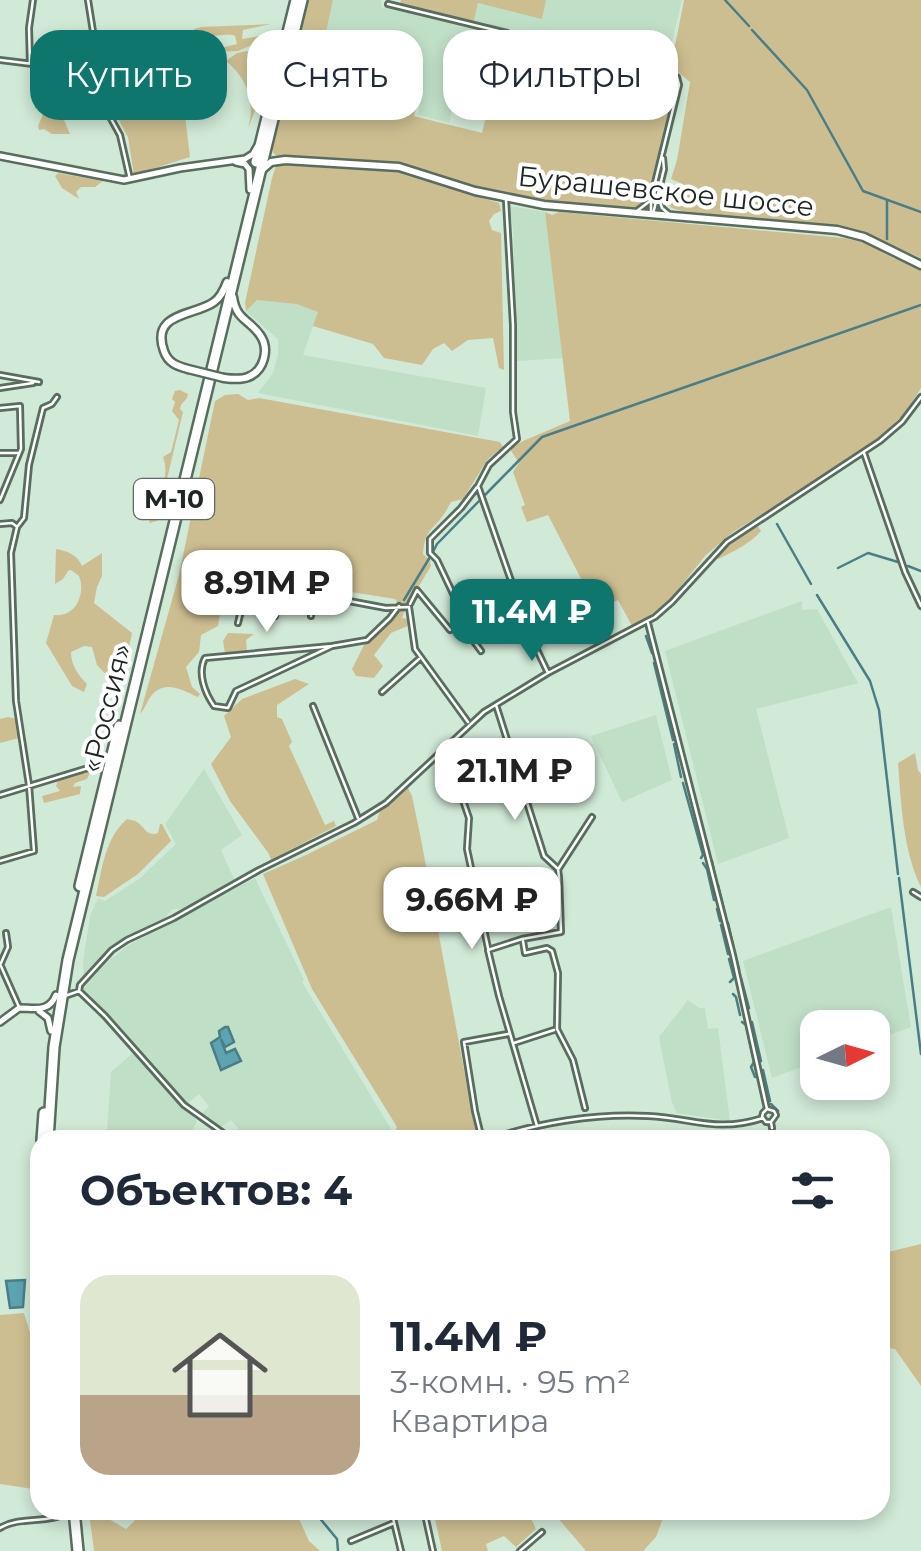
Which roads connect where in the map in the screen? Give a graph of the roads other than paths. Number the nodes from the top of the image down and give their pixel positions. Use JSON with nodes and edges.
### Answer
{"nodes":[{"id":1,"x":33,"y":0,"type":"edge"},
{"id":2,"x":88,"y":0,"type":"edge"},
{"id":3,"x":299,"y":0,"type":"edge"},
{"id":4,"x":388,"y":4,"type":"dead end"},
{"id":5,"x":93,"y":30,"type":"edge"},
{"id":6,"x":0,"y":60,"type":"edge"},
{"id":7,"x":30,"y":64,"type":"joint"},
{"id":8,"x":112,"y":120,"type":"edge"},
{"id":9,"x":266,"y":134,"type":"junction"},
{"id":10,"x":663,"y":152,"type":"junction"},
{"id":11,"x":0,"y":156,"type":"edge"},
{"id":12,"x":285,"y":160,"type":"junction"},
{"id":13,"x":228,"y":162,"type":"junction"},
{"id":14,"x":258,"y":179,"type":"junction"},
{"id":15,"x":130,"y":180,"type":"junction"},
{"id":16,"x":250,"y":190,"type":"junction"},
{"id":17,"x":658,"y":195,"type":"junction"},
{"id":18,"x":506,"y":199,"type":"junction"},
{"id":19,"x":651,"y":199,"type":"junction"},
{"id":20,"x":631,"y":212,"type":"junction"},
{"id":21,"x":653,"y":214,"type":"junction"},
{"id":22,"x":674,"y":216,"type":"junction"},
{"id":23,"x":921,"y":265,"type":"edge"},
{"id":24,"x":230,"y":283,"type":"junction"},
{"id":25,"x":0,"y":375,"type":"edge"},
{"id":26,"x":0,"y":388,"type":"edge"},
{"id":27,"x":921,"y":397,"type":"edge"},
{"id":28,"x":57,"y":398,"type":"dead end"},
{"id":29,"x":0,"y":408,"type":"edge"},
{"id":30,"x":864,"y":452,"type":"junction"},
{"id":31,"x":20,"y":453,"type":"junction"},
{"id":32,"x":0,"y":454,"type":"edge"},
{"id":33,"x":478,"y":486,"type":"junction"},
{"id":34,"x":3,"y":487,"type":"edge"},
{"id":35,"x":0,"y":500,"type":"edge"},
{"id":36,"x":0,"y":524,"type":"edge"},
{"id":37,"x":17,"y":527,"type":"junction"},
{"id":38,"x":282,"y":589,"type":"junction"},
{"id":39,"x":315,"y":595,"type":"junction"},
{"id":40,"x":399,"y":606,"type":"junction"},
{"id":41,"x":921,"y":606,"type":"edge"},
{"id":42,"x":409,"y":607,"type":"junction"},
{"id":43,"x":275,"y":616,"type":"dead end"},
{"id":44,"x":311,"y":616,"type":"dead end"},
{"id":45,"x":648,"y":621,"type":"junction"},
{"id":46,"x":238,"y":623,"type":"dead end"},
{"id":47,"x":460,"y":623,"type":"junction"},
{"id":48,"x":332,"y":646,"type":"junction"},
{"id":49,"x":481,"y":651,"type":"dead end"},
{"id":50,"x":420,"y":658,"type":"junction"},
{"id":51,"x":548,"y":674,"type":"junction"},
{"id":52,"x":382,"y":692,"type":"dead end"},
{"id":53,"x":495,"y":704,"type":"junction"},
{"id":54,"x":313,"y":706,"type":"dead end"},
{"id":55,"x":469,"y":724,"type":"junction"},
{"id":56,"x":444,"y":747,"type":"junction"},
{"id":57,"x":112,"y":752,"type":"junction"},
{"id":58,"x":93,"y":766,"type":"junction"},
{"id":59,"x":104,"y":782,"type":"junction"},
{"id":60,"x":28,"y":787,"type":"junction"},
{"id":61,"x":0,"y":795,"type":"edge"},
{"id":62,"x":592,"y":817,"type":"dead end"},
{"id":63,"x":359,"y":819,"type":"junction"},
{"id":64,"x":0,"y":861,"type":"edge"},
{"id":65,"x":558,"y":869,"type":"junction"},
{"id":66,"x":913,"y":892,"type":"dead end"},
{"id":67,"x":921,"y":897,"type":"edge"},
{"id":68,"x":6,"y":934,"type":"dead end"},
{"id":69,"x":522,"y":939,"type":"junction"},
{"id":70,"x":71,"y":948,"type":"junction"},
{"id":71,"x":488,"y":950,"type":"junction"},
{"id":72,"x":0,"y":964,"type":"edge"},
{"id":73,"x":70,"y":984,"type":"junction"},
{"id":74,"x":78,"y":991,"type":"junction"},
{"id":75,"x":60,"y":996,"type":"junction"},
{"id":76,"x":19,"y":1008,"type":"junction"},
{"id":77,"x":36,"y":1009,"type":"junction"},
{"id":78,"x":0,"y":1022,"type":"edge"},
{"id":79,"x":557,"y":1029,"type":"junction"},
{"id":80,"x":51,"y":1031,"type":"junction"},
{"id":81,"x":510,"y":1033,"type":"junction"},
{"id":82,"x":513,"y":1044,"type":"junction"},
{"id":83,"x":50,"y":1108,"type":"junction"},
{"id":84,"x":585,"y":1108,"type":"dead end"},
{"id":85,"x":767,"y":1110,"type":"junction"},
{"id":86,"x":776,"y":1116,"type":"junction"},
{"id":87,"x":782,"y":1116,"type":"dead end"},
{"id":88,"x":763,"y":1118,"type":"junction"},
{"id":89,"x":537,"y":1126,"type":"junction"},
{"id":90,"x":46,"y":1130,"type":"edge"},
{"id":91,"x":47,"y":1130,"type":"edge"},
{"id":92,"x":219,"y":1130,"type":"edge"},
{"id":93,"x":481,"y":1130,"type":"edge"},
{"id":94,"x":522,"y":1130,"type":"edge"},
{"id":95,"x":34,"y":1520,"type":"edge"},
{"id":96,"x":73,"y":1520,"type":"edge"},
{"id":97,"x":73,"y":1520,"type":"edge"},
{"id":98,"x":393,"y":1520,"type":"edge"},
{"id":99,"x":426,"y":1520,"type":"edge"},
{"id":100,"x":394,"y":1523,"type":"junction"},
{"id":101,"x":0,"y":1528,"type":"edge"},
{"id":102,"x":542,"y":1532,"type":"dead end"},
{"id":103,"x":350,"y":1541,"type":"dead end"},
{"id":104,"x":81,"y":1551,"type":"edge"},
{"id":105,"x":401,"y":1551,"type":"edge"},
{"id":106,"x":433,"y":1551,"type":"edge"},
{"id":107,"x":520,"y":1551,"type":"edge"}],
"edges":[{"from":1,"to":7,"type":"street"},
{"from":2,"to":5,"type":"street"},
{"from":3,"to":9,"type":"highway","name":"«Россия»","number":"М-10"},
{"from":4,"to":10,"type":"street"},
{"from":6,"to":7,"type":"street"},
{"from":8,"to":15,"type":"street"},
{"from":9,"to":12,"type":"main road"},
{"from":9,"to":13,"type":"main road"},
{"from":9,"to":14,"type":"highway","name":"«Россия»","number":"М-10"},
{"from":9,"to":16,"type":"highway","name":"«Россия»","number":"М-10"},
{"from":10,"to":17,"type":"street"},
{"from":10,"to":19,"type":"street"},
{"from":11,"to":15,"type":"main road"},
{"from":12,"to":14,"type":"main road"},
{"from":12,"to":18,"type":"main road","name":"Бурашевское шоссе"},
{"from":13,"to":15,"type":"main road"},
{"from":13,"to":16,"type":"main road"},
{"from":14,"to":24,"type":"highway","name":"«Россия»","number":"М-10"},
{"from":16,"to":24,"type":"highway","name":"«Россия»","number":"М-10"},
{"from":17,"to":21,"type":"street"},
{"from":17,"to":22,"type":"street"},
{"from":18,"to":20,"type":"main road","name":"Бурашевское шоссе"},
{"from":18,"to":33,"type":"street"},
{"from":19,"to":20,"type":"street"},
{"from":19,"to":21,"type":"street"},
{"from":20,"to":21,"type":"main road","name":"Бурашевское шоссе"},
{"from":21,"to":22,"type":"main road","name":"Бурашевское шоссе"},
{"from":22,"to":23,"type":"main road","name":"Бурашевское шоссе"},
{"from":24,"to":24,"type":"main road","bridge":true},
{"from":24,"to":57,"type":"highway","name":"«Россия»","number":"М-10"},
{"from":24,"to":70,"type":"highway","name":"«Россия»","number":"М-10"},
{"from":25,"to":26,"type":"street"},
{"from":27,"to":30,"type":"street"},
{"from":28,"to":37,"type":"street"},
{"from":29,"to":31,"type":"street"},
{"from":30,"to":41,"type":"street"},
{"from":30,"to":45,"type":"street"},
{"from":31,"to":32,"type":"street"},
{"from":31,"to":34,"type":"street"},
{"from":33,"to":47,"type":"street"},
{"from":33,"to":51,"type":"street"},
{"from":34,"to":35,"type":"street"},
{"from":36,"to":37,"type":"street"},
{"from":37,"to":60,"type":"street"},
{"from":38,"to":39,"type":"street"},
{"from":38,"to":43,"type":"street"},
{"from":38,"to":46,"type":"street"},
{"from":39,"to":40,"type":"street"},
{"from":39,"to":44,"type":"street"},
{"from":40,"to":42,"type":"street"},
{"from":40,"to":48,"type":"street"},
{"from":42,"to":47,"type":"street"},
{"from":42,"to":50,"type":"street"},
{"from":45,"to":51,"type":"street"},
{"from":45,"to":85,"type":"street"},
{"from":47,"to":49,"type":"street"},
{"from":48,"to":48,"type":"street"},
{"from":50,"to":52,"type":"street"},
{"from":50,"to":55,"type":"street"},
{"from":51,"to":53,"type":"street"},
{"from":53,"to":55,"type":"street"},
{"from":53,"to":65,"type":"street"},
{"from":54,"to":63,"type":"street"},
{"from":55,"to":56,"type":"street"},
{"from":56,"to":63,"type":"street"},
{"from":56,"to":71,"type":"street"},
{"from":57,"to":58,"type":"street"},
{"from":57,"to":59,"type":"highway","name":"«Россия»","number":"М-10"},
{"from":58,"to":59,"type":"street"},
{"from":58,"to":60,"type":"street"},
{"from":59,"to":75,"type":"highway","name":"«Россия»","number":"М-10"},
{"from":60,"to":61,"type":"street"},
{"from":60,"to":64,"type":"street"},
{"from":62,"to":65,"type":"street"},
{"from":63,"to":74,"type":"street"},
{"from":65,"to":69,"type":"street"},
{"from":66,"to":67,"type":"street"},
{"from":68,"to":72,"type":"street"},
{"from":69,"to":71,"type":"street"},
{"from":69,"to":79,"type":"street"},
{"from":70,"to":73,"type":"highway"},
{"from":70,"to":83,"type":"highway","name":"«Россия»","number":"М-10"},
{"from":71,"to":81,"type":"street"},
{"from":72,"to":76,"type":"street"},
{"from":73,"to":74,"type":"street"},
{"from":73,"to":75,"type":"highway"},
{"from":74,"to":75,"type":"street"},
{"from":74,"to":92,"type":"street"},
{"from":75,"to":77,"type":"main road"},
{"from":75,"to":80,"type":"highway","name":"«Россия»","number":"М-10"},
{"from":75,"to":83,"type":"highway"},
{"from":76,"to":77,"type":"main road"},
{"from":76,"to":78,"type":"main road"},
{"from":77,"to":80,"type":"main road"},
{"from":79,"to":82,"type":"street"},
{"from":79,"to":84,"type":"street"},
{"from":80,"to":90,"type":"highway","name":"«Россия»","number":"М-10"},
{"from":81,"to":82,"type":"street"},
{"from":81,"to":93,"type":"street"},
{"from":82,"to":89,"type":"street"},
{"from":83,"to":91,"type":"highway","name":"«Россия»","number":"М-10"},
{"from":85,"to":86,"type":"street"},
{"from":85,"to":88,"type":"street"},
{"from":86,"to":87,"type":"street"},
{"from":86,"to":88,"type":"street"},
{"from":88,"to":89,"type":"street"},
{"from":89,"to":94,"type":"street"},
{"from":95,"to":101,"type":"street"},
{"from":96,"to":104,"type":"highway"},
{"from":97,"to":104,"type":"highway"},
{"from":98,"to":100,"type":"street"},
{"from":99,"to":106,"type":"street"},
{"from":100,"to":103,"type":"street"},
{"from":100,"to":105,"type":"street"},
{"from":102,"to":107,"type":"street"}]}
